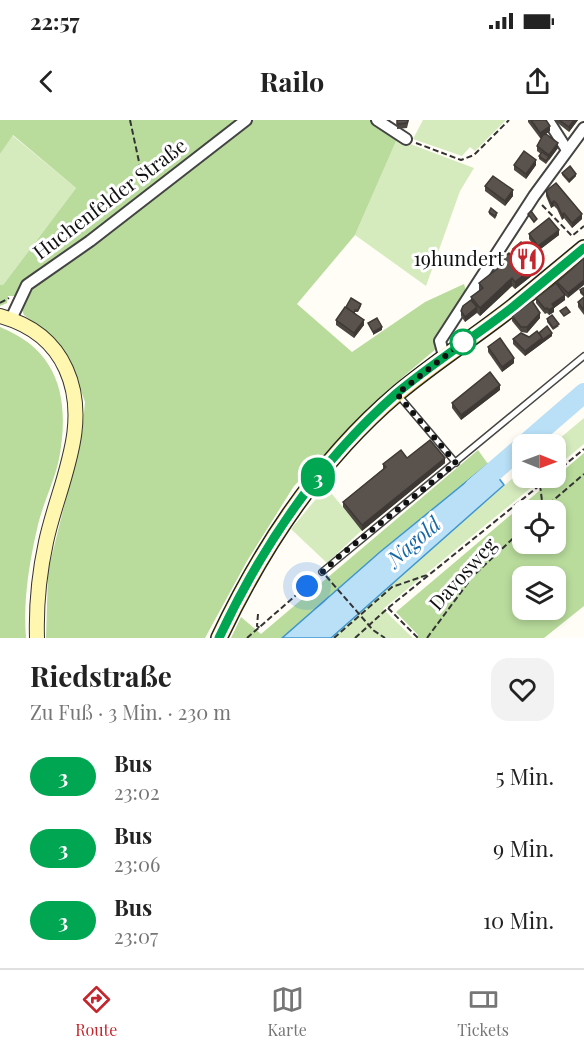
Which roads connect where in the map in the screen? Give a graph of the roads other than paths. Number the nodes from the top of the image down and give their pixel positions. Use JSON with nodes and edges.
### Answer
{"nodes":[{"id":1,"x":246,"y":120,"type":"edge"},
{"id":2,"x":377,"y":120,"type":"edge"},
{"id":3,"x":548,"y":120,"type":"edge"},
{"id":4,"x":584,"y":128,"type":"edge"},
{"id":5,"x":406,"y":139,"type":"road end"},
{"id":6,"x":567,"y":150,"type":"junction"},
{"id":7,"x":584,"y":248,"type":"edge"},
{"id":8,"x":5,"y":318,"type":"edge"},
{"id":9,"x":444,"y":356,"type":"junction"},
{"id":10,"x":584,"y":356,"type":"edge"},
{"id":11,"x":397,"y":394,"type":"junction"},
{"id":12,"x":456,"y":463,"type":"junction"},
{"id":13,"x":324,"y":574,"type":"road end"},
{"id":14,"x":37,"y":638,"type":"edge"},
{"id":15,"x":219,"y":638,"type":"edge"}],
"edges":[{"from":1,"to":8,"type":"street","name":"Huchenfelder Straße"},
{"from":2,"to":5,"type":"street"},
{"from":3,"to":6,"type":"street"},
{"from":4,"to":6,"type":"street"},
{"from":6,"to":9,"type":"street"},
{"from":7,"to":9,"type":"main road"},
{"from":8,"to":14,"type":"main road","name":"Huchenfelder Straße"},
{"from":9,"to":11,"type":"main road"},
{"from":10,"to":12,"type":"lane"},
{"from":11,"to":12,"type":"lane"},
{"from":11,"to":15,"type":"main road"},
{"from":12,"to":13,"type":"lane"}]}
